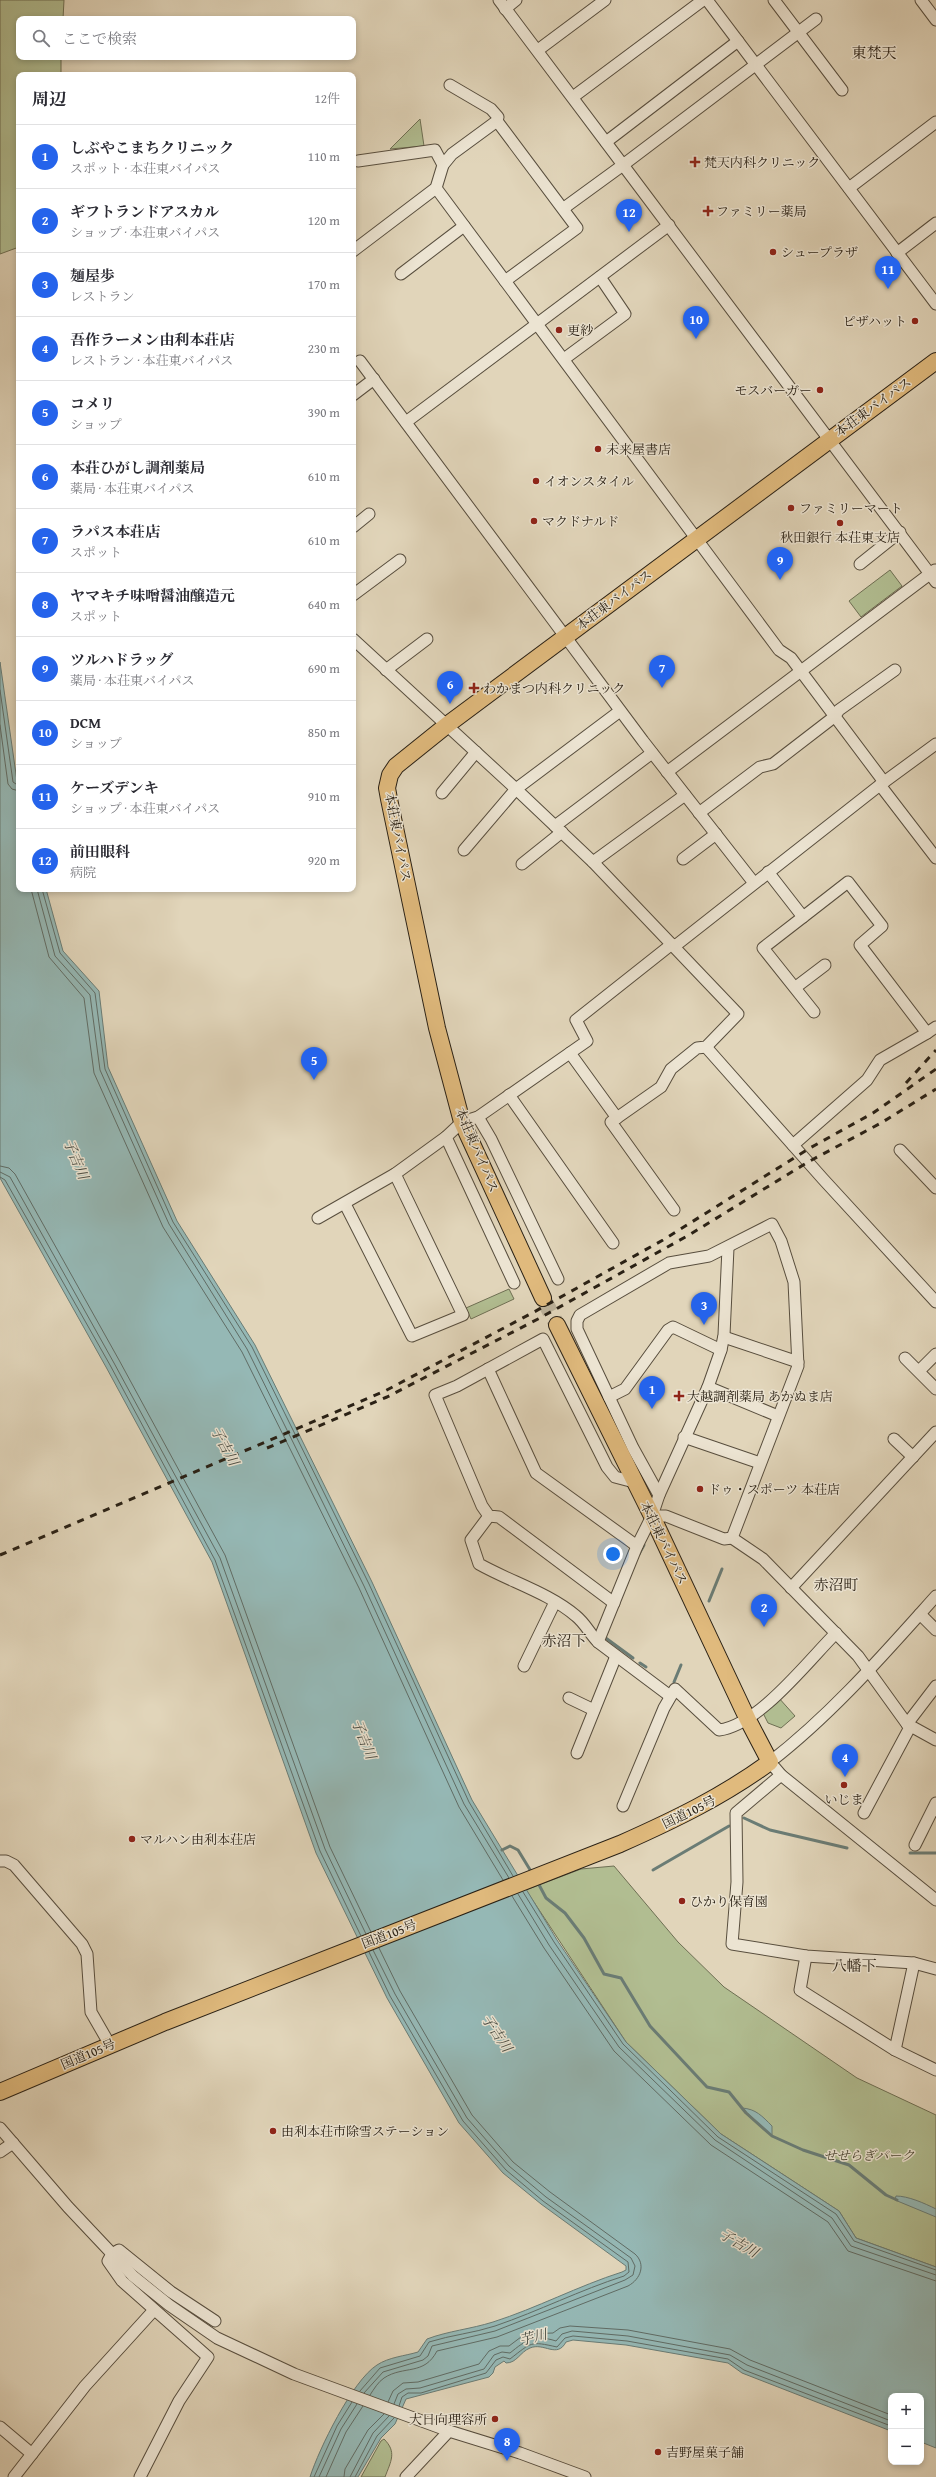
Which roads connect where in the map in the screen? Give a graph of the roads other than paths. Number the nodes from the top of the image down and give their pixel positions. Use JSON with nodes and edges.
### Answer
{"nodes":[{"id":1,"x":516,"y":0,"type":"edge"},
{"id":2,"x":604,"y":0,"type":"edge"},
{"id":3,"x":702,"y":0,"type":"edge"},
{"id":4,"x":707,"y":0,"type":"edge"},
{"id":5,"x":774,"y":0,"type":"edge"},
{"id":6,"x":921,"y":0,"type":"edge"},
{"id":7,"x":502,"y":4,"type":"edge"},
{"id":8,"x":816,"y":19,"type":"dead end"},
{"id":9,"x":936,"y":20,"type":"edge"},
{"id":10,"x":798,"y":32,"type":"junction"},
{"id":11,"x":738,"y":41,"type":"junction"},
{"id":12,"x":538,"y":50,"type":"junction"},
{"id":13,"x":756,"y":64,"type":"junction"},
{"id":14,"x":450,"y":85,"type":"dead end"},
{"id":15,"x":842,"y":90,"type":"dead end"},
{"id":16,"x":573,"y":97,"type":"junction"},
{"id":17,"x":497,"y":121,"type":"junction"},
{"id":18,"x":936,"y":122,"type":"edge"},
{"id":19,"x":606,"y":142,"type":"junction"},
{"id":20,"x":358,"y":161,"type":"dead end"},
{"id":21,"x":443,"y":165,"type":"junction"},
{"id":22,"x":623,"y":165,"type":"junction"},
{"id":23,"x":436,"y":188,"type":"junction"},
{"id":24,"x":849,"y":188,"type":"junction"},
{"id":25,"x":564,"y":208,"type":"junction"},
{"id":26,"x":936,"y":223,"type":"edge"},
{"id":27,"x":669,"y":225,"type":"junction"},
{"id":28,"x":464,"y":226,"type":"junction"},
{"id":29,"x":356,"y":250,"type":"edge"},
{"id":30,"x":897,"y":253,"type":"junction"},
{"id":31,"x":401,"y":274,"type":"dead end"},
{"id":32,"x":600,"y":277,"type":"junction"},
{"id":33,"x":505,"y":281,"type":"junction"},
{"id":34,"x":934,"y":299,"type":"edge"},
{"id":35,"x":536,"y":324,"type":"junction"},
{"id":36,"x":564,"y":359,"type":"junction"},
{"id":37,"x":360,"y":360,"type":"dead end"},
{"id":38,"x":936,"y":360,"type":"edge"},
{"id":39,"x":374,"y":379,"type":"junction"},
{"id":40,"x":356,"y":393,"type":"edge"},
{"id":41,"x":406,"y":422,"type":"junction"},
{"id":42,"x":830,"y":439,"type":"junction"},
{"id":43,"x":369,"y":514,"type":"dead end"},
{"id":44,"x":356,"y":525,"type":"edge"},
{"id":45,"x":898,"y":530,"type":"junction"},
{"id":46,"x":696,"y":538,"type":"junction"},
{"id":47,"x":400,"y":560,"type":"dead end"},
{"id":48,"x":860,"y":564,"type":"dead end"},
{"id":49,"x":934,"y":575,"type":"edge"},
{"id":50,"x":356,"y":593,"type":"edge"},
{"id":51,"x":565,"y":637,"type":"junction"},
{"id":52,"x":427,"y":639,"type":"dead end"},
{"id":53,"x":356,"y":642,"type":"edge"},
{"id":54,"x":386,"y":670,"type":"junction"},
{"id":55,"x":800,"y":670,"type":"junction"},
{"id":56,"x":895,"y":670,"type":"dead end"},
{"id":57,"x":620,"y":710,"type":"junction"},
{"id":58,"x":834,"y":717,"type":"junction"},
{"id":59,"x":447,"y":725,"type":"junction"},
{"id":60,"x":936,"y":744,"type":"edge"},
{"id":61,"x":476,"y":752,"type":"junction"},
{"id":62,"x":652,"y":753,"type":"junction"},
{"id":63,"x":667,"y":772,"type":"junction"},
{"id":64,"x":882,"y":784,"type":"junction"},
{"id":65,"x":516,"y":788,"type":"junction"},
{"id":66,"x":442,"y":793,"type":"dead end"},
{"id":67,"x":685,"y":795,"type":"junction"},
{"id":68,"x":700,"y":813,"type":"junction"},
{"id":69,"x":558,"y":829,"type":"junction"},
{"id":70,"x":716,"y":834,"type":"junction"},
{"id":71,"x":464,"y":850,"type":"dead end"},
{"id":72,"x":935,"y":855,"type":"edge"},
{"id":73,"x":683,"y":859,"type":"dead end"},
{"id":74,"x":593,"y":862,"type":"junction"},
{"id":75,"x":522,"y":864,"type":"dead end"},
{"id":76,"x":768,"y":872,"type":"junction"},
{"id":77,"x":754,"y":883,"type":"junction"},
{"id":78,"x":803,"y":918,"type":"junction"},
{"id":79,"x":673,"y":945,"type":"junction"},
{"id":80,"x":825,"y":965,"type":"dead end"},
{"id":81,"x":796,"y":987,"type":"junction"},
{"id":82,"x":814,"y":1012,"type":"dead end"},
{"id":83,"x":931,"y":1030,"type":"edge"},
{"id":84,"x":706,"y":1048,"type":"junction"},
{"id":85,"x":570,"y":1053,"type":"junction"},
{"id":86,"x":509,"y":1095,"type":"junction"},
{"id":87,"x":478,"y":1117,"type":"junction"},
{"id":88,"x":616,"y":1118,"type":"junction"},
{"id":89,"x":462,"y":1122,"type":"junction"},
{"id":90,"x":446,"y":1137,"type":"junction"},
{"id":91,"x":793,"y":1145,"type":"junction"},
{"id":92,"x":900,"y":1150,"type":"dead end"},
{"id":93,"x":394,"y":1174,"type":"junction"},
{"id":94,"x":936,"y":1188,"type":"edge"},
{"id":95,"x":345,"y":1204,"type":"junction"},
{"id":96,"x":674,"y":1210,"type":"dead end"},
{"id":97,"x":318,"y":1218,"type":"dead end"},
{"id":98,"x":613,"y":1243,"type":"dead end"},
{"id":99,"x":728,"y":1248,"type":"junction"},
{"id":100,"x":558,"y":1279,"type":"dead end"},
{"id":101,"x":514,"y":1283,"type":"dead end"},
{"id":102,"x":543,"y":1298,"type":"tunnel mouth"},
{"id":103,"x":936,"y":1302,"type":"edge"},
{"id":104,"x":557,"y":1325,"type":"tunnel mouth"},
{"id":105,"x":724,"y":1337,"type":"junction"},
{"id":106,"x":721,"y":1350,"type":"junction"},
{"id":107,"x":936,"y":1354,"type":"edge"},
{"id":108,"x":905,"y":1358,"type":"dead end"},
{"id":109,"x":798,"y":1362,"type":"junction"},
{"id":110,"x":488,"y":1369,"type":"junction"},
{"id":111,"x":919,"y":1371,"type":"junction"},
{"id":112,"x":708,"y":1387,"type":"junction"},
{"id":113,"x":936,"y":1389,"type":"edge"},
{"id":114,"x":609,"y":1397,"type":"junction"},
{"id":115,"x":778,"y":1416,"type":"junction"},
{"id":116,"x":936,"y":1432,"type":"edge"},
{"id":117,"x":684,"y":1437,"type":"junction"},
{"id":118,"x":894,"y":1438,"type":"dead end"},
{"id":119,"x":913,"y":1457,"type":"junction"},
{"id":120,"x":760,"y":1463,"type":"junction"},
{"id":121,"x":634,"y":1482,"type":"junction"},
{"id":122,"x":659,"y":1495,"type":"junction"},
{"id":123,"x":489,"y":1516,"type":"junction"},
{"id":124,"x":652,"y":1516,"type":"junction"},
{"id":125,"x":732,"y":1538,"type":"junction"},
{"id":126,"x":637,"y":1546,"type":"junction"},
{"id":127,"x":791,"y":1588,"type":"junction"},
{"id":128,"x":936,"y":1596,"type":"edge"},
{"id":129,"x":555,"y":1602,"type":"junction"},
{"id":130,"x":614,"y":1603,"type":"junction"},
{"id":131,"x":920,"y":1614,"type":"junction"},
{"id":132,"x":936,"y":1630,"type":"edge"},
{"id":133,"x":836,"y":1633,"type":"junction"},
{"id":134,"x":598,"y":1642,"type":"junction"},
{"id":135,"x":616,"y":1656,"type":"junction"},
{"id":136,"x":524,"y":1666,"type":"dead end"},
{"id":137,"x":869,"y":1670,"type":"junction"},
{"id":138,"x":936,"y":1686,"type":"edge"},
{"id":139,"x":670,"y":1696,"type":"junction"},
{"id":140,"x":569,"y":1698,"type":"dead end"},
{"id":141,"x":594,"y":1710,"type":"junction"},
{"id":142,"x":748,"y":1720,"type":"junction"},
{"id":143,"x":908,"y":1725,"type":"junction"},
{"id":144,"x":936,"y":1740,"type":"edge"},
{"id":145,"x":577,"y":1753,"type":"dead end"},
{"id":146,"x":770,"y":1762,"type":"junction"},
{"id":147,"x":781,"y":1775,"type":"junction"},
{"id":148,"x":936,"y":1803,"type":"edge"},
{"id":149,"x":623,"y":1806,"type":"dead end"},
{"id":150,"x":864,"y":1813,"type":"dead end"},
{"id":151,"x":915,"y":1845,"type":"dead end"},
{"id":152,"x":0,"y":1862,"type":"edge"},
{"id":153,"x":936,"y":1900,"type":"edge"},
{"id":154,"x":806,"y":1956,"type":"junction"},
{"id":155,"x":914,"y":1963,"type":"junction"},
{"id":156,"x":936,"y":1969,"type":"edge"},
{"id":157,"x":110,"y":2045,"type":"junction"},
{"id":158,"x":895,"y":2050,"type":"junction"},
{"id":159,"x":936,"y":2070,"type":"edge"},
{"id":160,"x":0,"y":2092,"type":"edge"},
{"id":161,"x":0,"y":2128,"type":"edge"},
{"id":162,"x":14,"y":2142,"type":"junction"},
{"id":163,"x":0,"y":2152,"type":"edge"},
{"id":164,"x":112,"y":2254,"type":"junction"},
{"id":165,"x":154,"y":2310,"type":"junction"},
{"id":166,"x":215,"y":2321,"type":"dead end"},
{"id":167,"x":0,"y":2428,"type":"edge"},
{"id":168,"x":449,"y":2431,"type":"junction"},
{"id":169,"x":32,"y":2454,"type":"junction"},
{"id":170,"x":14,"y":2477,"type":"edge"},
{"id":171,"x":140,"y":2477,"type":"edge"},
{"id":172,"x":406,"y":2477,"type":"edge"},
{"id":173,"x":585,"y":2477,"type":"edge"}],
"edges":[{"from":1,"to":7,"type":"street"},
{"from":2,"to":12,"type":"street"},
{"from":3,"to":16,"type":"street"},
{"from":4,"to":11,"type":"street"},
{"from":5,"to":10,"type":"street"},
{"from":6,"to":9,"type":"street"},
{"from":7,"to":12,"type":"street"},
{"from":8,"to":10,"type":"street"},
{"from":10,"to":13,"type":"street"},
{"from":10,"to":15,"type":"street"},
{"from":11,"to":13,"type":"street"},
{"from":11,"to":19,"type":"street"},
{"from":12,"to":16,"type":"street"},
{"from":13,"to":22,"type":"street"},
{"from":13,"to":24,"type":"street"},
{"from":14,"to":17,"type":"street"},
{"from":16,"to":19,"type":"street"},
{"from":17,"to":21,"type":"street"},
{"from":17,"to":25,"type":"street"},
{"from":18,"to":24,"type":"street"},
{"from":19,"to":22,"type":"street"},
{"from":20,"to":21,"type":"street"},
{"from":21,"to":23,"type":"street"},
{"from":22,"to":25,"type":"street"},
{"from":22,"to":27,"type":"street"},
{"from":23,"to":28,"type":"street"},
{"from":23,"to":29,"type":"street"},
{"from":24,"to":30,"type":"street"},
{"from":25,"to":33,"type":"street"},
{"from":26,"to":30,"type":"street"},
{"from":27,"to":32,"type":"street"},
{"from":27,"to":42,"type":"street"},
{"from":28,"to":31,"type":"street"},
{"from":28,"to":33,"type":"street"},
{"from":30,"to":34,"type":"street"},
{"from":32,"to":35,"type":"street"},
{"from":32,"to":36,"type":"street"},
{"from":33,"to":35,"type":"street"},
{"from":35,"to":36,"type":"street"},
{"from":35,"to":41,"type":"street"},
{"from":36,"to":46,"type":"street"},
{"from":37,"to":39,"type":"street"},
{"from":38,"to":42,"type":"highway","name":"本荘東バイパス"},
{"from":39,"to":40,"type":"street"},
{"from":39,"to":41,"type":"street"},
{"from":41,"to":51,"type":"street"},
{"from":42,"to":45,"type":"street"},
{"from":42,"to":46,"type":"highway","name":"本荘東バイパス"},
{"from":43,"to":44,"type":"street"},
{"from":45,"to":48,"type":"street"},
{"from":45,"to":49,"type":"street"},
{"from":46,"to":51,"type":"highway","name":"本荘東バイパス"},
{"from":46,"to":55,"type":"street"},
{"from":47,"to":50,"type":"street"},
{"from":49,"to":55,"type":"street"},
{"from":51,"to":57,"type":"street"},
{"from":51,"to":59,"type":"highway","name":"本荘東バイパス"},
{"from":52,"to":54,"type":"street"},
{"from":53,"to":54,"type":"street"},
{"from":54,"to":59,"type":"street"},
{"from":55,"to":58,"type":"street"},
{"from":55,"to":63,"type":"street"},
{"from":56,"to":58,"type":"street"},
{"from":57,"to":62,"type":"street"},
{"from":57,"to":65,"type":"street"},
{"from":58,"to":64,"type":"street"},
{"from":58,"to":68,"type":"street"},
{"from":59,"to":61,"type":"street"},
{"from":59,"to":89,"type":"highway","name":"本荘東バイパス"},
{"from":60,"to":64,"type":"street"},
{"from":61,"to":65,"type":"street"},
{"from":61,"to":66,"type":"street"},
{"from":62,"to":63,"type":"street"},
{"from":62,"to":69,"type":"street"},
{"from":63,"to":67,"type":"street"},
{"from":64,"to":72,"type":"street"},
{"from":64,"to":76,"type":"street"},
{"from":65,"to":69,"type":"street"},
{"from":65,"to":71,"type":"street"},
{"from":67,"to":68,"type":"street"},
{"from":67,"to":74,"type":"street"},
{"from":68,"to":70,"type":"street"},
{"from":69,"to":74,"type":"street"},
{"from":69,"to":75,"type":"street"},
{"from":70,"to":73,"type":"street"},
{"from":70,"to":77,"type":"street"},
{"from":74,"to":79,"type":"street"},
{"from":76,"to":77,"type":"street"},
{"from":76,"to":78,"type":"street"},
{"from":77,"to":79,"type":"street"},
{"from":78,"to":81,"type":"street"},
{"from":78,"to":83,"type":"street"},
{"from":79,"to":84,"type":"street"},
{"from":79,"to":85,"type":"street"},
{"from":80,"to":81,"type":"street"},
{"from":81,"to":82,"type":"street"},
{"from":83,"to":91,"type":"street"},
{"from":84,"to":88,"type":"street"},
{"from":84,"to":91,"type":"street"},
{"from":85,"to":86,"type":"street"},
{"from":85,"to":88,"type":"street"},
{"from":86,"to":87,"type":"street"},
{"from":86,"to":98,"type":"street"},
{"from":87,"to":89,"type":"street"},
{"from":87,"to":100,"type":"street"},
{"from":88,"to":96,"type":"street"},
{"from":89,"to":90,"type":"street"},
{"from":89,"to":102,"type":"highway","name":"本荘東バイパス"},
{"from":90,"to":93,"type":"street"},
{"from":90,"to":101,"type":"street"},
{"from":91,"to":103,"type":"street"},
{"from":92,"to":94,"type":"street"},
{"from":93,"to":95,"type":"street"},
{"from":93,"to":95,"type":"street"},
{"from":95,"to":97,"type":"street"},
{"from":99,"to":105,"type":"street"},
{"from":99,"to":109,"type":"street"},
{"from":99,"to":114,"type":"street"},
{"from":104,"to":121,"type":"highway","name":"本荘東バイパス"},
{"from":105,"to":106,"type":"street"},
{"from":105,"to":109,"type":"street"},
{"from":106,"to":112,"type":"street"},
{"from":106,"to":114,"type":"street"},
{"from":107,"to":111,"type":"street"},
{"from":108,"to":111,"type":"street"},
{"from":109,"to":115,"type":"street"},
{"from":110,"to":121,"type":"street"},
{"from":110,"to":123,"type":"street"},
{"from":110,"to":126,"type":"street"},
{"from":111,"to":113,"type":"street"},
{"from":112,"to":115,"type":"street"},
{"from":112,"to":117,"type":"street"},
{"from":114,"to":122,"type":"street"},
{"from":115,"to":120,"type":"street"},
{"from":116,"to":119,"type":"street"},
{"from":117,"to":120,"type":"street"},
{"from":117,"to":122,"type":"street"},
{"from":118,"to":119,"type":"street"},
{"from":119,"to":127,"type":"street"},
{"from":120,"to":125,"type":"street"},
{"from":121,"to":124,"type":"highway","name":"本荘東バイパス"},
{"from":122,"to":124,"type":"street"},
{"from":123,"to":129,"type":"street"},
{"from":123,"to":130,"type":"street"},
{"from":124,"to":125,"type":"street"},
{"from":124,"to":126,"type":"street"},
{"from":124,"to":142,"type":"highway","name":"本荘東バイパス"},
{"from":125,"to":127,"type":"street"},
{"from":126,"to":130,"type":"street"},
{"from":127,"to":133,"type":"street"},
{"from":128,"to":131,"type":"street"},
{"from":129,"to":134,"type":"street"},
{"from":129,"to":136,"type":"street"},
{"from":130,"to":134,"type":"street"},
{"from":131,"to":132,"type":"street"},
{"from":131,"to":137,"type":"street"},
{"from":133,"to":137,"type":"street"},
{"from":133,"to":142,"type":"street"},
{"from":134,"to":135,"type":"street"},
{"from":135,"to":139,"type":"street"},
{"from":135,"to":141,"type":"street"},
{"from":137,"to":143,"type":"street"},
{"from":137,"to":146,"type":"street"},
{"from":138,"to":143,"type":"street"},
{"from":139,"to":142,"type":"street"},
{"from":139,"to":149,"type":"street"},
{"from":140,"to":141,"type":"street"},
{"from":141,"to":145,"type":"street"},
{"from":142,"to":146,"type":"highway","name":"本荘東バイパス"},
{"from":143,"to":144,"type":"street"},
{"from":143,"to":150,"type":"street"},
{"from":146,"to":147,"type":"street"},
{"from":146,"to":157,"type":"highway","name":"国道105号"},
{"from":147,"to":153,"type":"street"},
{"from":147,"to":154,"type":"street"},
{"from":148,"to":151,"type":"street"},
{"from":152,"to":157,"type":"street"},
{"from":154,"to":155,"type":"street"},
{"from":154,"to":158,"type":"street"},
{"from":155,"to":156,"type":"street"},
{"from":155,"to":158,"type":"street"},
{"from":157,"to":160,"type":"highway","name":"国道105号"},
{"from":158,"to":159,"type":"street"},
{"from":161,"to":162,"type":"street"},
{"from":162,"to":163,"type":"street"},
{"from":162,"to":164,"type":"street"},
{"from":164,"to":165,"type":"street"},
{"from":164,"to":166,"type":"street"},
{"from":164,"to":168,"type":"street"},
{"from":165,"to":169,"type":"street"},
{"from":165,"to":171,"type":"street"},
{"from":167,"to":169,"type":"street"},
{"from":168,"to":172,"type":"street"},
{"from":168,"to":173,"type":"street"},
{"from":169,"to":170,"type":"street"}]}
